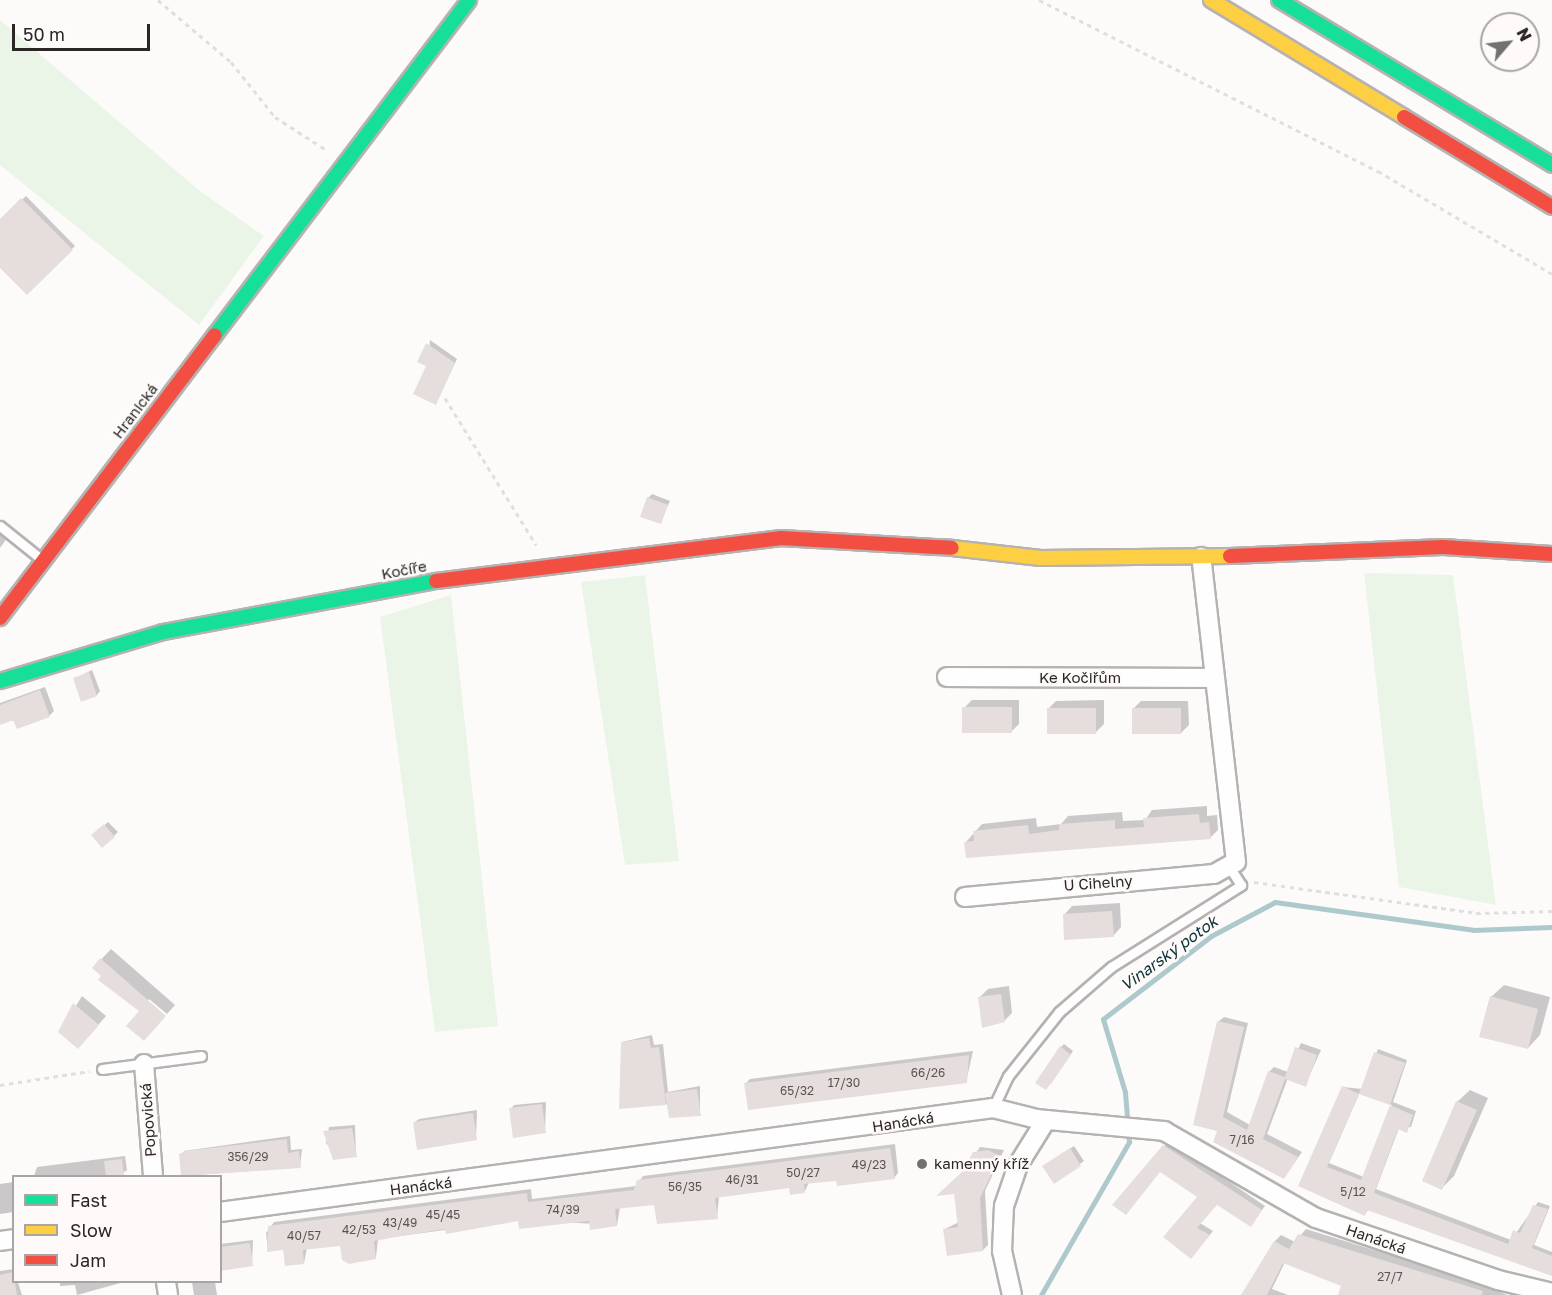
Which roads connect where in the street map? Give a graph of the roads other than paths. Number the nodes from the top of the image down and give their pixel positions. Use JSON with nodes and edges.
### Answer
{"nodes":[{"id":1,"x":469,"y":0,"type":"edge"},
{"id":2,"x":1210,"y":0,"type":"edge"},
{"id":3,"x":1279,"y":0,"type":"edge"},
{"id":4,"x":1552,"y":165,"type":"edge"},
{"id":5,"x":1552,"y":207,"type":"edge"},
{"id":6,"x":0,"y":526,"type":"edge"},
{"id":7,"x":1552,"y":554,"type":"edge"},
{"id":8,"x":1201,"y":557,"type":"junction"},
{"id":9,"x":42,"y":561,"type":"junction"},
{"id":10,"x":0,"y":618,"type":"edge"},
{"id":11,"x":947,"y":677,"type":"dead end"},
{"id":12,"x":1212,"y":678,"type":"junction"},
{"id":13,"x":0,"y":681,"type":"edge"},
{"id":14,"x":1230,"y":868,"type":"junction"},
{"id":15,"x":965,"y":897,"type":"dead end"},
{"id":16,"x":201,"y":1056,"type":"dead end"},
{"id":17,"x":144,"y":1064,"type":"junction"},
{"id":18,"x":102,"y":1069,"type":"road end"},
{"id":19,"x":993,"y":1108,"type":"junction"},
{"id":20,"x":1046,"y":1120,"type":"junction"},
{"id":21,"x":153,"y":1175,"type":"edge"},
{"id":22,"x":222,"y":1212,"type":"edge"},
{"id":23,"x":1552,"y":1293,"type":"edge"},
{"id":24,"x":1012,"y":1295,"type":"edge"}],
"edges":[{"from":1,"to":9,"type":"main road","name":"Hranická"},
{"from":2,"to":5,"type":"main road"},
{"from":3,"to":4,"type":"main road"},
{"from":6,"to":9,"type":"lane"},
{"from":7,"to":8,"type":"main road","name":"Kočíře"},
{"from":8,"to":12,"type":"street"},
{"from":8,"to":13,"type":"main road","name":"Kočíře"},
{"from":9,"to":10,"type":"main road","name":"Hranická"},
{"from":11,"to":12,"type":"street","name":"Ke Kočiřům"},
{"from":12,"to":14,"type":"street"},
{"from":14,"to":15,"type":"street","name":"U Cihelny"},
{"from":14,"to":19,"type":"lane"},
{"from":16,"to":17,"type":"lane"},
{"from":17,"to":18,"type":"lane"},
{"from":17,"to":21,"type":"street","name":"Popovická"},
{"from":19,"to":20,"type":"street","name":"Hanácká"},
{"from":19,"to":22,"type":"street","name":"Hanácká"},
{"from":20,"to":23,"type":"street","name":"Hanácká"},
{"from":20,"to":24,"type":"street"}]}
